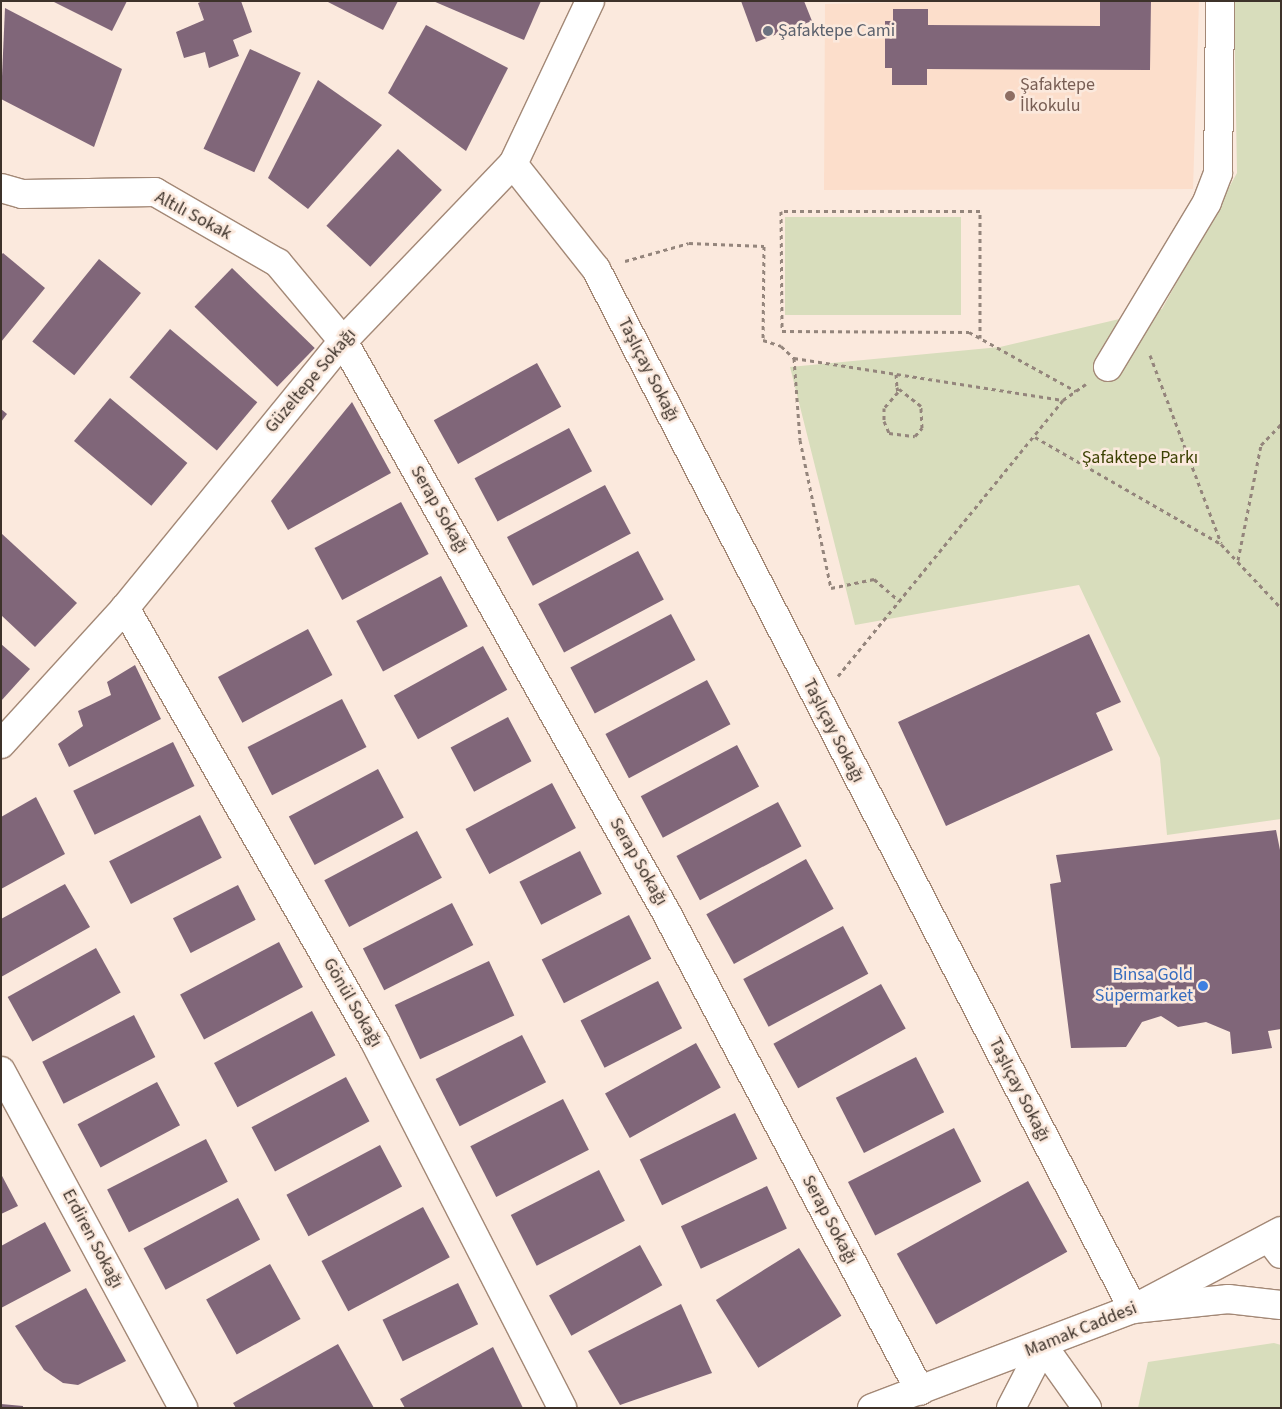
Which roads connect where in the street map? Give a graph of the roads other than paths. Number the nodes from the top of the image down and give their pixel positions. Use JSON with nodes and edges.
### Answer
{"nodes":[{"id":1,"x":590,"y":1,"type":"edge"},
{"id":2,"x":1220,"y":1,"type":"edge"},
{"id":3,"x":513,"y":164,"type":"junction"},
{"id":4,"x":1,"y":188,"type":"edge"},
{"id":5,"x":343,"y":341,"type":"junction"},
{"id":6,"x":1108,"y":367,"type":"road end"},
{"id":7,"x":125,"y":608,"type":"junction"},
{"id":8,"x":1,"y":744,"type":"edge"},
{"id":9,"x":1,"y":1071,"type":"edge"},
{"id":10,"x":1277,"y":1241,"type":"edge"},
{"id":11,"x":1281,"y":1305,"type":"edge"},
{"id":12,"x":1133,"y":1309,"type":"junction"},
{"id":13,"x":1043,"y":1346,"type":"junction"},
{"id":14,"x":920,"y":1392,"type":"junction"},
{"id":15,"x":183,"y":1408,"type":"edge"},
{"id":16,"x":562,"y":1408,"type":"edge"},
{"id":17,"x":872,"y":1408,"type":"edge"},
{"id":18,"x":1011,"y":1408,"type":"edge"},
{"id":19,"x":1087,"y":1408,"type":"edge"}],
"edges":[{"from":1,"to":3,"type":"street","name":"Güzeltepe Sokağı"},
{"from":2,"to":6,"type":"street"},
{"from":3,"to":5,"type":"street","name":"Güzeltepe Sokağı"},
{"from":3,"to":12,"type":"street","name":"Taşlıçay Sokağı"},
{"from":4,"to":5,"type":"street","name":"Altılı Sokak"},
{"from":5,"to":7,"type":"street","name":"Güzeltepe Sokağı"},
{"from":5,"to":14,"type":"street","name":"Serap Sokağı"},
{"from":7,"to":8,"type":"street","name":"Güzeltepe Sokağı"},
{"from":7,"to":16,"type":"street","name":"Gönül Sokağı"},
{"from":9,"to":15,"type":"street","name":"Erdiren Sokağı"},
{"from":10,"to":12,"type":"street","name":"Mamak Caddesi"},
{"from":11,"to":12,"type":"street"},
{"from":12,"to":13,"type":"street","name":"Mamak Caddesi"},
{"from":13,"to":14,"type":"street","name":"Mamak Caddesi"},
{"from":13,"to":18,"type":"street"},
{"from":13,"to":19,"type":"street"},
{"from":14,"to":17,"type":"street","name":"Mamak Caddesi"}]}
